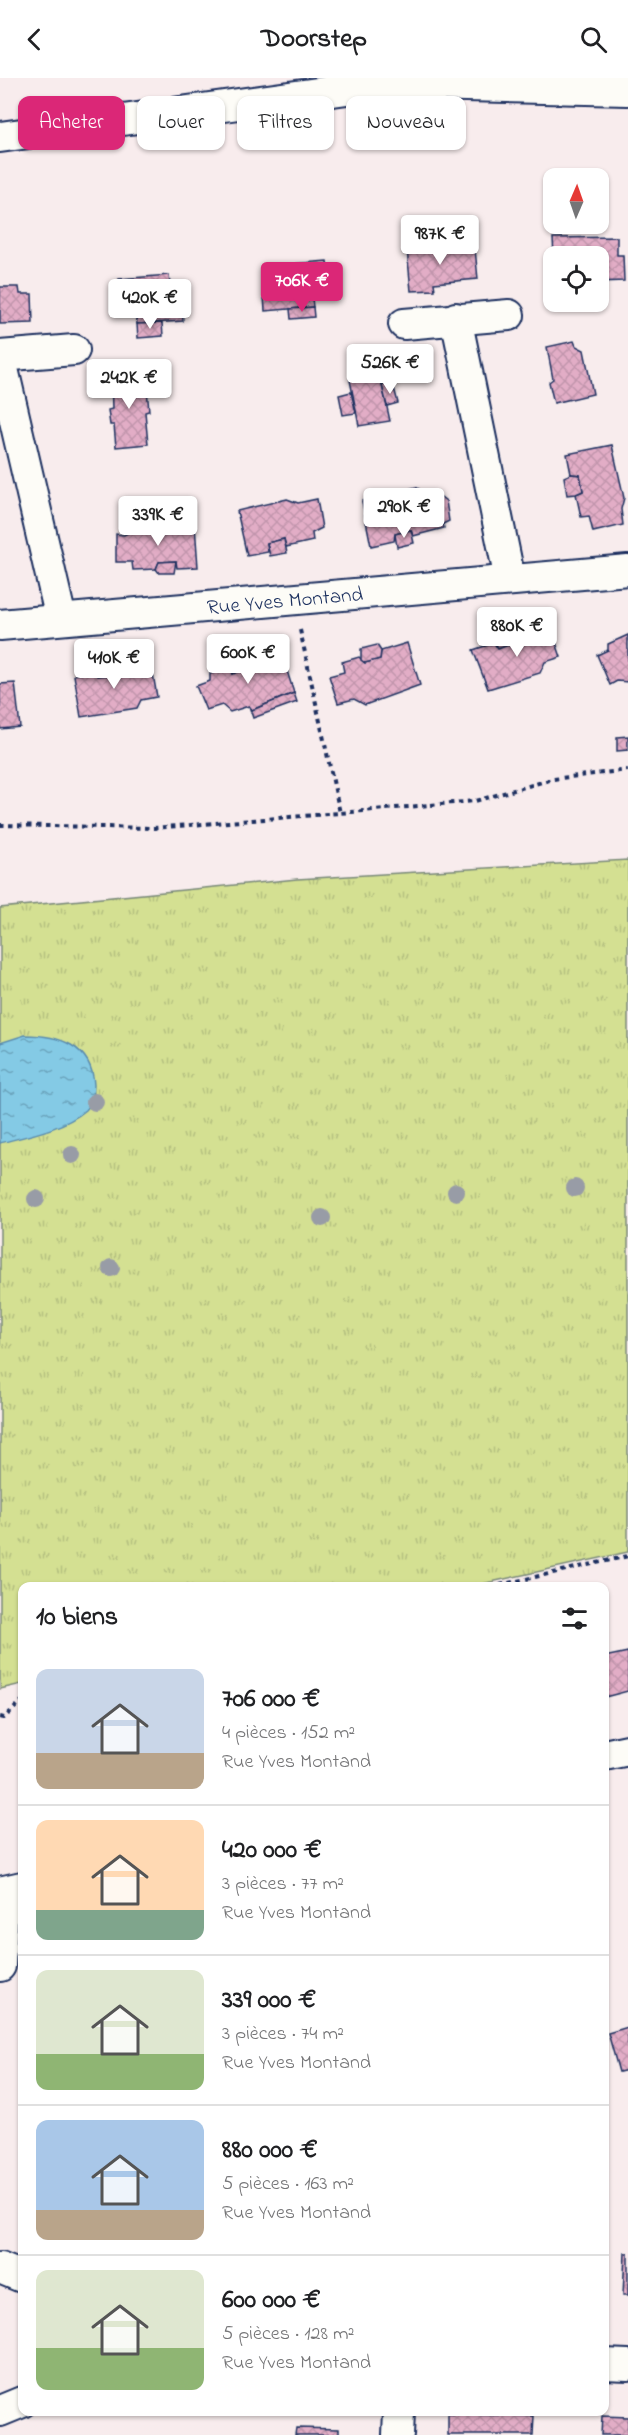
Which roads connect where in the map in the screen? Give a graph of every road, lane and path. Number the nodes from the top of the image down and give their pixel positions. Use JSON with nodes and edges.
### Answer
{"nodes":[{"id":1,"x":628,"y":90,"type":"edge"},
{"id":2,"x":0,"y":137,"type":"edge"},
{"id":3,"x":509,"y":315,"type":"dead end"},
{"id":4,"x":456,"y":318,"type":"junction"},
{"id":5,"x":404,"y":324,"type":"dead end"},
{"id":6,"x":74,"y":350,"type":"dead end"},
{"id":7,"x":0,"y":356,"type":"edge"},
{"id":8,"x":628,"y":570,"type":"edge"},
{"id":9,"x":510,"y":580,"type":"junction"},
{"id":10,"x":293,"y":600,"type":"junction"},
{"id":11,"x":61,"y":619,"type":"junction"},
{"id":12,"x":0,"y":625,"type":"edge"},
{"id":13,"x":628,"y":770,"type":"edge"},
{"id":14,"x":340,"y":813,"type":"junction"},
{"id":15,"x":0,"y":825,"type":"edge"},
{"id":16,"x":628,"y":1556,"type":"edge"},
{"id":17,"x":512,"y":1582,"type":"edge"},
{"id":18,"x":18,"y":1705,"type":"edge"},
{"id":19,"x":0,"y":1717,"type":"edge"},
{"id":20,"x":628,"y":1750,"type":"edge"},
{"id":21,"x":609,"y":1754,"type":"edge"},
{"id":22,"x":9,"y":1890,"type":"edge"},
{"id":23,"x":0,"y":1966,"type":"edge"},
{"id":24,"x":0,"y":2268,"type":"edge"},
{"id":25,"x":18,"y":2275,"type":"edge"},
{"id":26,"x":609,"y":2364,"type":"edge"},
{"id":27,"x":628,"y":2365,"type":"edge"},
{"id":28,"x":18,"y":2404,"type":"edge"},
{"id":29,"x":0,"y":2411,"type":"edge"},
{"id":30,"x":399,"y":2416,"type":"edge"},
{"id":31,"x":398,"y":2435,"type":"edge"}],
"edges":[{"from":1,"to":2,"type":"street"},
{"from":3,"to":4,"type":"street"},
{"from":4,"to":5,"type":"street"},
{"from":4,"to":9,"type":"street"},
{"from":6,"to":7,"type":"street"},
{"from":7,"to":11,"type":"street"},
{"from":8,"to":9,"type":"street","name":"Rue Yves Montand"},
{"from":9,"to":10,"type":"street","name":"Rue Yves Montand"},
{"from":10,"to":11,"type":"street","name":"Rue Yves Montand"},
{"from":10,"to":14,"type":"path"},
{"from":11,"to":12,"type":"street","name":"Rue Yves Montand"},
{"from":13,"to":14,"type":"path"},
{"from":14,"to":15,"type":"path"},
{"from":16,"to":17,"type":"path"},
{"from":18,"to":19,"type":"path"},
{"from":20,"to":21,"type":"street"},
{"from":22,"to":23,"type":"street"},
{"from":24,"to":25,"type":"street"},
{"from":26,"to":27,"type":"street"},
{"from":28,"to":29,"type":"street"},
{"from":30,"to":31,"type":"street"}]}
